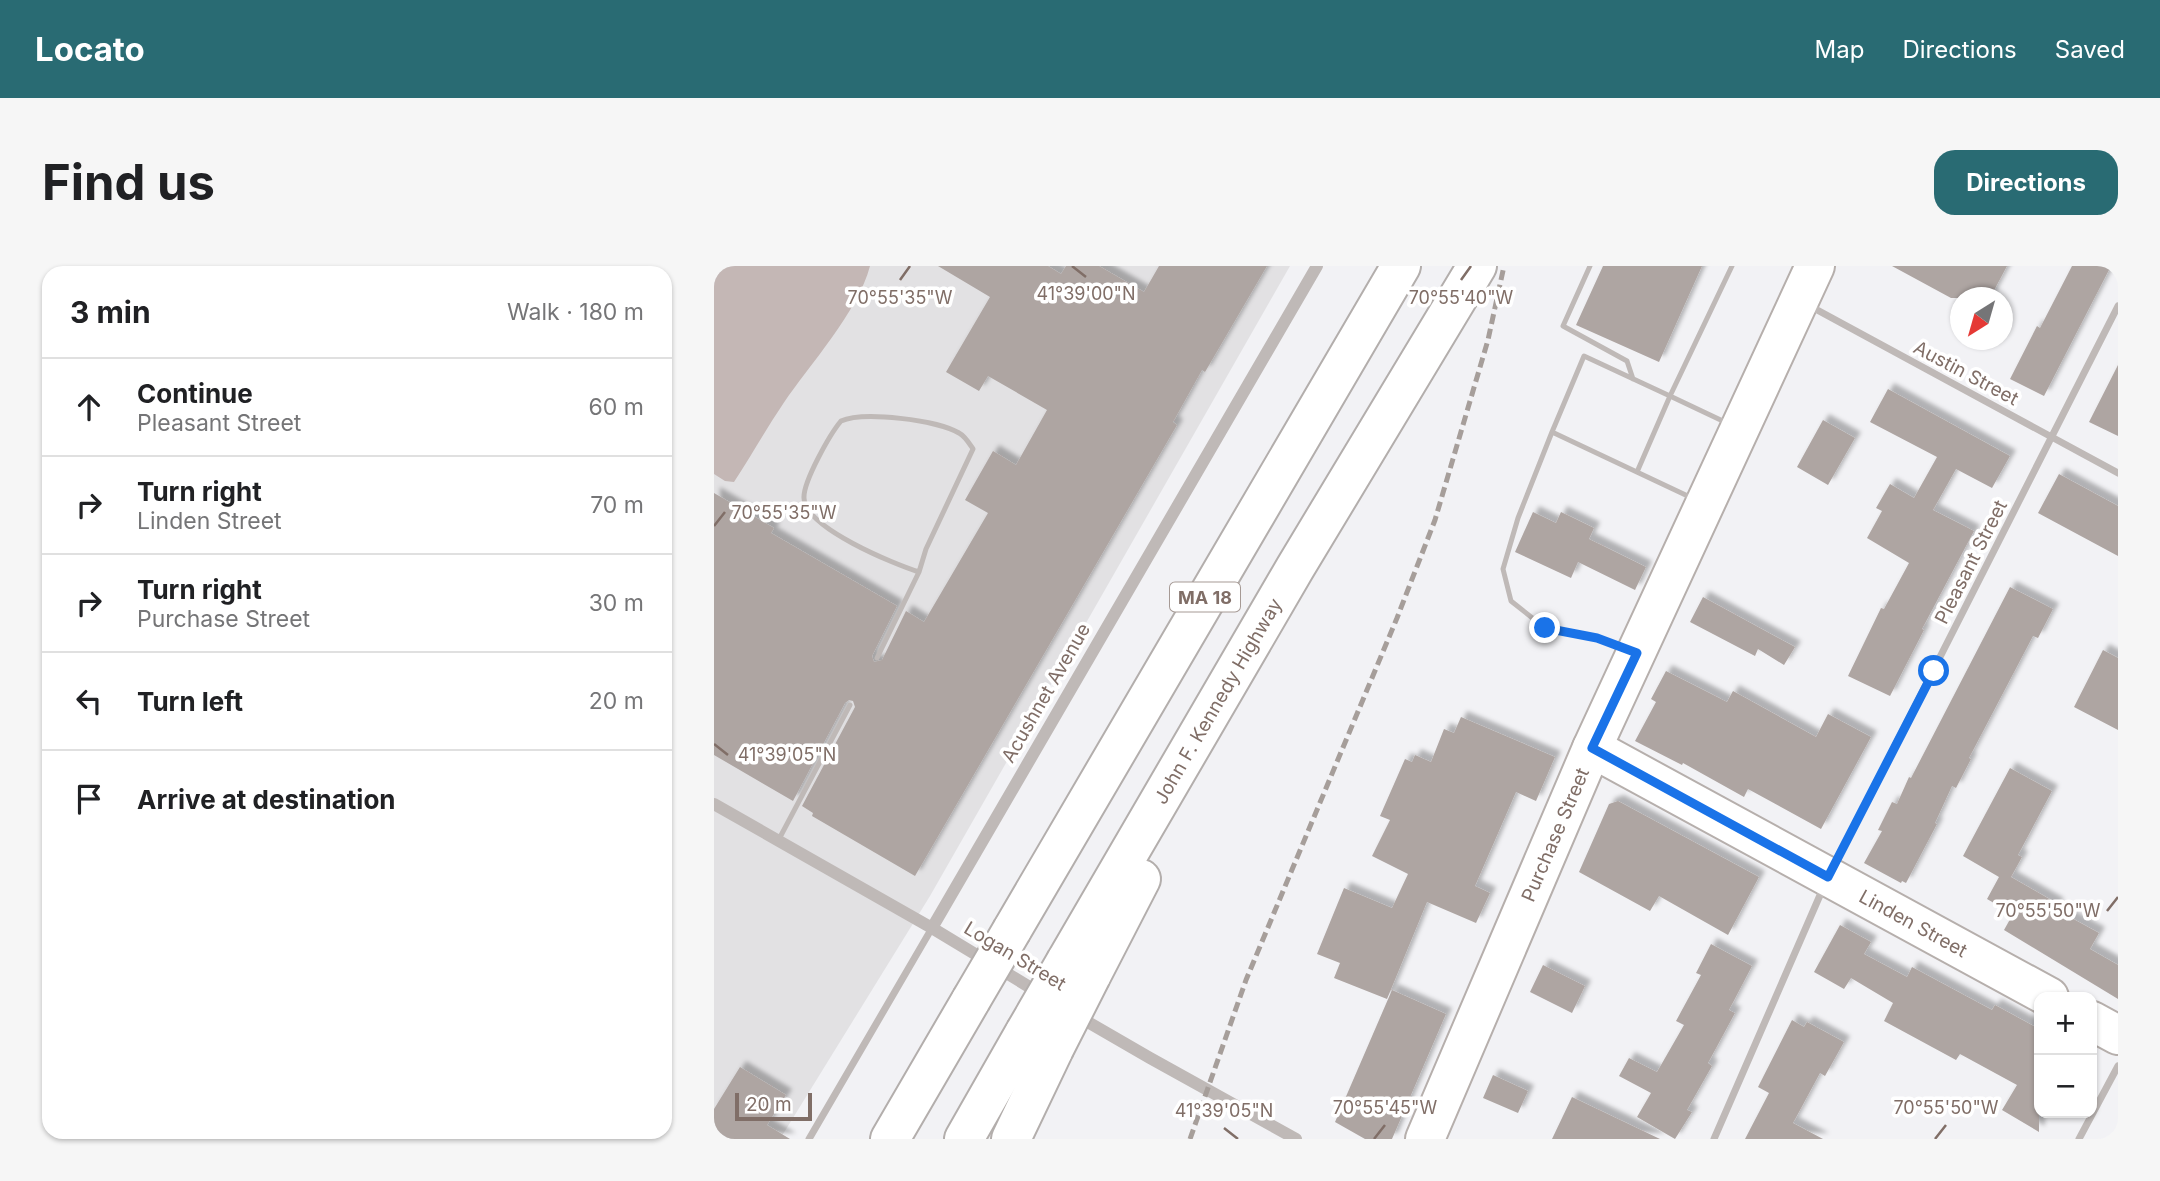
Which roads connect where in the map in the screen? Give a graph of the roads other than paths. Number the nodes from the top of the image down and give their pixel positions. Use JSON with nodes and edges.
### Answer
{"nodes":[{"id":1,"x":1317,"y":266,"type":"edge"},
{"id":2,"x":1401,"y":266,"type":"edge"},
{"id":3,"x":1477,"y":266,"type":"edge"},
{"id":4,"x":1590,"y":266,"type":"edge"},
{"id":5,"x":1732,"y":266,"type":"edge"},
{"id":6,"x":1815,"y":266,"type":"edge"},
{"id":7,"x":1799,"y":300,"type":"junction"},
{"id":8,"x":2118,"y":306,"type":"edge"},
{"id":9,"x":1633,"y":379,"type":"junction"},
{"id":10,"x":1670,"y":396,"type":"junction"},
{"id":11,"x":1740,"y":429,"type":"junction"},
{"id":12,"x":1552,"y":432,"type":"junction"},
{"id":13,"x":2051,"y":437,"type":"junction"},
{"id":14,"x":1637,"y":472,"type":"junction"},
{"id":15,"x":2118,"y":473,"type":"edge"},
{"id":16,"x":1705,"y":504,"type":"junction"},
{"id":17,"x":919,"y":572,"type":"junction"},
{"id":18,"x":1637,"y":653,"type":"junction"},
{"id":19,"x":877,"y":658,"type":"dead end"},
{"id":20,"x":850,"y":705,"type":"dead end"},
{"id":21,"x":1592,"y":748,"type":"junction"},
{"id":22,"x":714,"y":804,"type":"edge"},
{"id":23,"x":778,"y":841,"type":"junction"},
{"id":24,"x":1828,"y":877,"type":"junction"},
{"id":25,"x":932,"y":928,"type":"junction"},
{"id":26,"x":2040,"y":992,"type":"edge"},
{"id":27,"x":2097,"y":1024,"type":"edge"},
{"id":28,"x":2118,"y":1035,"type":"edge"},
{"id":29,"x":1039,"y":1040,"type":"junction"},
{"id":30,"x":2118,"y":1066,"type":"edge"},
{"id":31,"x":809,"y":1139,"type":"edge"},
{"id":32,"x":890,"y":1139,"type":"edge"},
{"id":33,"x":964,"y":1139,"type":"edge"},
{"id":34,"x":1011,"y":1139,"type":"edge"},
{"id":35,"x":1296,"y":1139,"type":"edge"},
{"id":36,"x":1425,"y":1139,"type":"edge"},
{"id":37,"x":1714,"y":1139,"type":"edge"},
{"id":38,"x":2079,"y":1139,"type":"edge"}],
"edges":[{"from":1,"to":25,"type":"street","name":"Acushnet Avenue"},
{"from":2,"to":32,"type":"main road","number":"MA 18","bridge":true},
{"from":3,"to":29,"type":"main road","name":"John F. Kennedy Highway","number":"MA 18","bridge":true},
{"from":4,"to":9,"type":"lane"},
{"from":5,"to":10,"type":"lane"},
{"from":6,"to":7,"type":"main road","name":"Purchase Street"},
{"from":7,"to":11,"type":"main road","name":"Purchase Street"},
{"from":7,"to":13,"type":"street","name":"Austin Street"},
{"from":8,"to":13,"type":"street","name":"Pleasant Street"},
{"from":9,"to":10,"type":"lane"},
{"from":9,"to":12,"type":"lane"},
{"from":10,"to":11,"type":"lane"},
{"from":10,"to":14,"type":"lane"},
{"from":11,"to":16,"type":"main road","name":"Purchase Street"},
{"from":12,"to":14,"type":"lane"},
{"from":12,"to":18,"type":"lane"},
{"from":13,"to":15,"type":"street","name":"Austin Street"},
{"from":13,"to":24,"type":"street","name":"Pleasant Street"},
{"from":14,"to":16,"type":"lane"},
{"from":16,"to":18,"type":"main road","name":"Purchase Street"},
{"from":17,"to":17,"type":"lane"},
{"from":17,"to":19,"type":"lane"},
{"from":18,"to":21,"type":"main road","name":"Purchase Street"},
{"from":20,"to":23,"type":"lane"},
{"from":21,"to":24,"type":"main road","name":"Linden Street"},
{"from":21,"to":36,"type":"main road","name":"Purchase Street"},
{"from":22,"to":23,"type":"street","name":"Logan Street"},
{"from":23,"to":25,"type":"street","name":"Logan Street"},
{"from":24,"to":26,"type":"main road","name":"Linden Street"},
{"from":24,"to":37,"type":"street","name":"Pleasant Street"},
{"from":25,"to":31,"type":"street","name":"Acushnet Avenue"},
{"from":25,"to":35,"type":"street","name":"Logan Street"},
{"from":27,"to":28,"type":"main road"},
{"from":29,"to":33,"type":"main road","name":"John F. Kennedy Highway","number":"MA 18"},
{"from":29,"to":34,"type":"main road"},
{"from":30,"to":38,"type":"street"}]}
